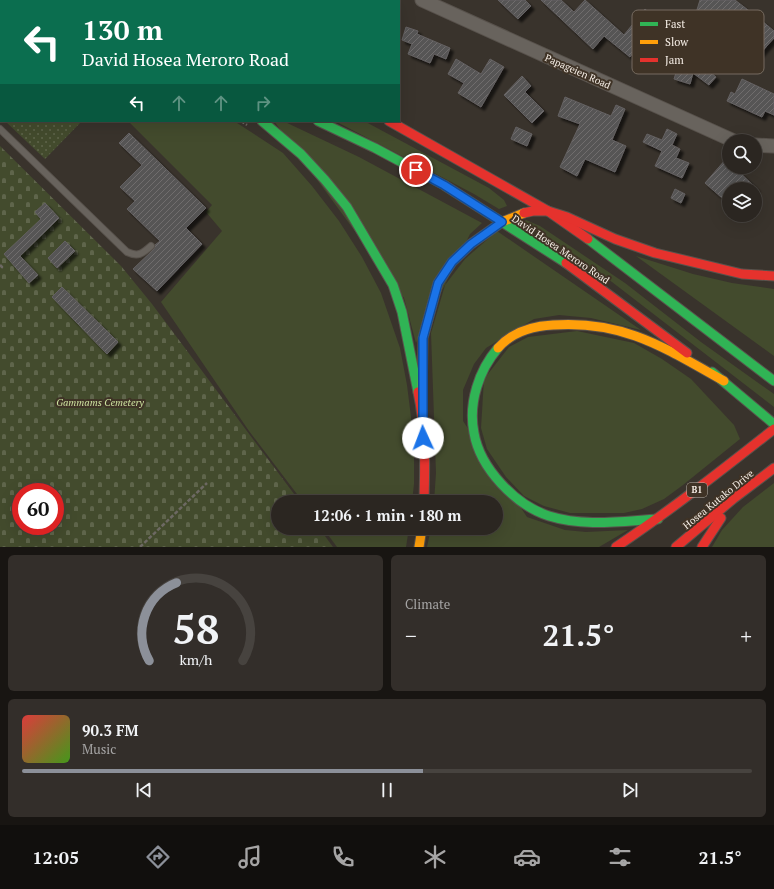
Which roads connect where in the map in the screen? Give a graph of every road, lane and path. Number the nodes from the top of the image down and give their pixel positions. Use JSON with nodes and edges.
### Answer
{"nodes":[{"id":1,"x":427,"y":1,"type":"edge"},
{"id":2,"x":242,"y":122,"type":"edge"},
{"id":3,"x":263,"y":122,"type":"edge"},
{"id":4,"x":320,"y":122,"type":"edge"},
{"id":5,"x":391,"y":122,"type":"edge"},
{"id":6,"x":249,"y":127,"type":"dead end"},
{"id":7,"x":0,"y":129,"type":"edge"},
{"id":8,"x":722,"y":136,"type":"edge"},
{"id":9,"x":762,"y":146,"type":"edge"},
{"id":10,"x":774,"y":146,"type":"edge"},
{"id":11,"x":548,"y":211,"type":"junction"},
{"id":12,"x":502,"y":222,"type":"junction"},
{"id":13,"x":151,"y":246,"type":"dead end"},
{"id":14,"x":0,"y":265,"type":"edge"},
{"id":15,"x":0,"y":269,"type":"edge"},
{"id":16,"x":774,"y":276,"type":"edge"},
{"id":17,"x":724,"y":381,"type":"junction"},
{"id":18,"x":774,"y":381,"type":"edge"},
{"id":19,"x":422,"y":409,"type":"junction"},
{"id":20,"x":774,"y":424,"type":"edge"},
{"id":21,"x":774,"y":429,"type":"edge"},
{"id":22,"x":774,"y":468,"type":"edge"},
{"id":23,"x":207,"y":482,"type":"dead end"},
{"id":24,"x":424,"y":495,"type":"edge"},
{"id":25,"x":733,"y":499,"type":"junction"},
{"id":26,"x":658,"y":519,"type":"junction"},
{"id":27,"x":421,"y":535,"type":"edge"},
{"id":28,"x":140,"y":547,"type":"edge"},
{"id":29,"x":419,"y":547,"type":"edge"},
{"id":30,"x":616,"y":547,"type":"edge"},
{"id":31,"x":676,"y":547,"type":"edge"},
{"id":32,"x":702,"y":547,"type":"edge"}],
"edges":[{"from":1,"to":8,"type":"street","name":"Papageien Road"},
{"from":2,"to":6,"type":"path"},
{"from":3,"to":19,"type":"main road"},
{"from":4,"to":12,"type":"main road","name":"David Hosea Meroro Road"},
{"from":5,"to":11,"type":"main road"},
{"from":7,"to":13,"type":"lane"},
{"from":9,"to":10,"type":"street"},
{"from":11,"to":12,"type":"main road"},
{"from":11,"to":16,"type":"main road"},
{"from":11,"to":18,"type":"main road"},
{"from":12,"to":17,"type":"main road","name":"David Hosea Meroro Road"},
{"from":12,"to":19,"type":"main road"},
{"from":14,"to":15,"type":"path"},
{"from":17,"to":20,"type":"main road","name":"David Hosea Meroro Road"},
{"from":17,"to":26,"type":"main road"},
{"from":19,"to":24,"type":"main road"},
{"from":21,"to":26,"type":"main road","name":"Hosea Kutako Drive","number":"B1"},
{"from":22,"to":25,"type":"main road","name":"Hosea Kutako Drive"},
{"from":23,"to":28,"type":"path"},
{"from":25,"to":31,"type":"main road","name":"Hosea Kutako Drive"},
{"from":25,"to":32,"type":"main road"},
{"from":26,"to":30,"type":"main road","name":"Hosea Kutako Drive","number":"B1"},
{"from":27,"to":29,"type":"main road"}]}
